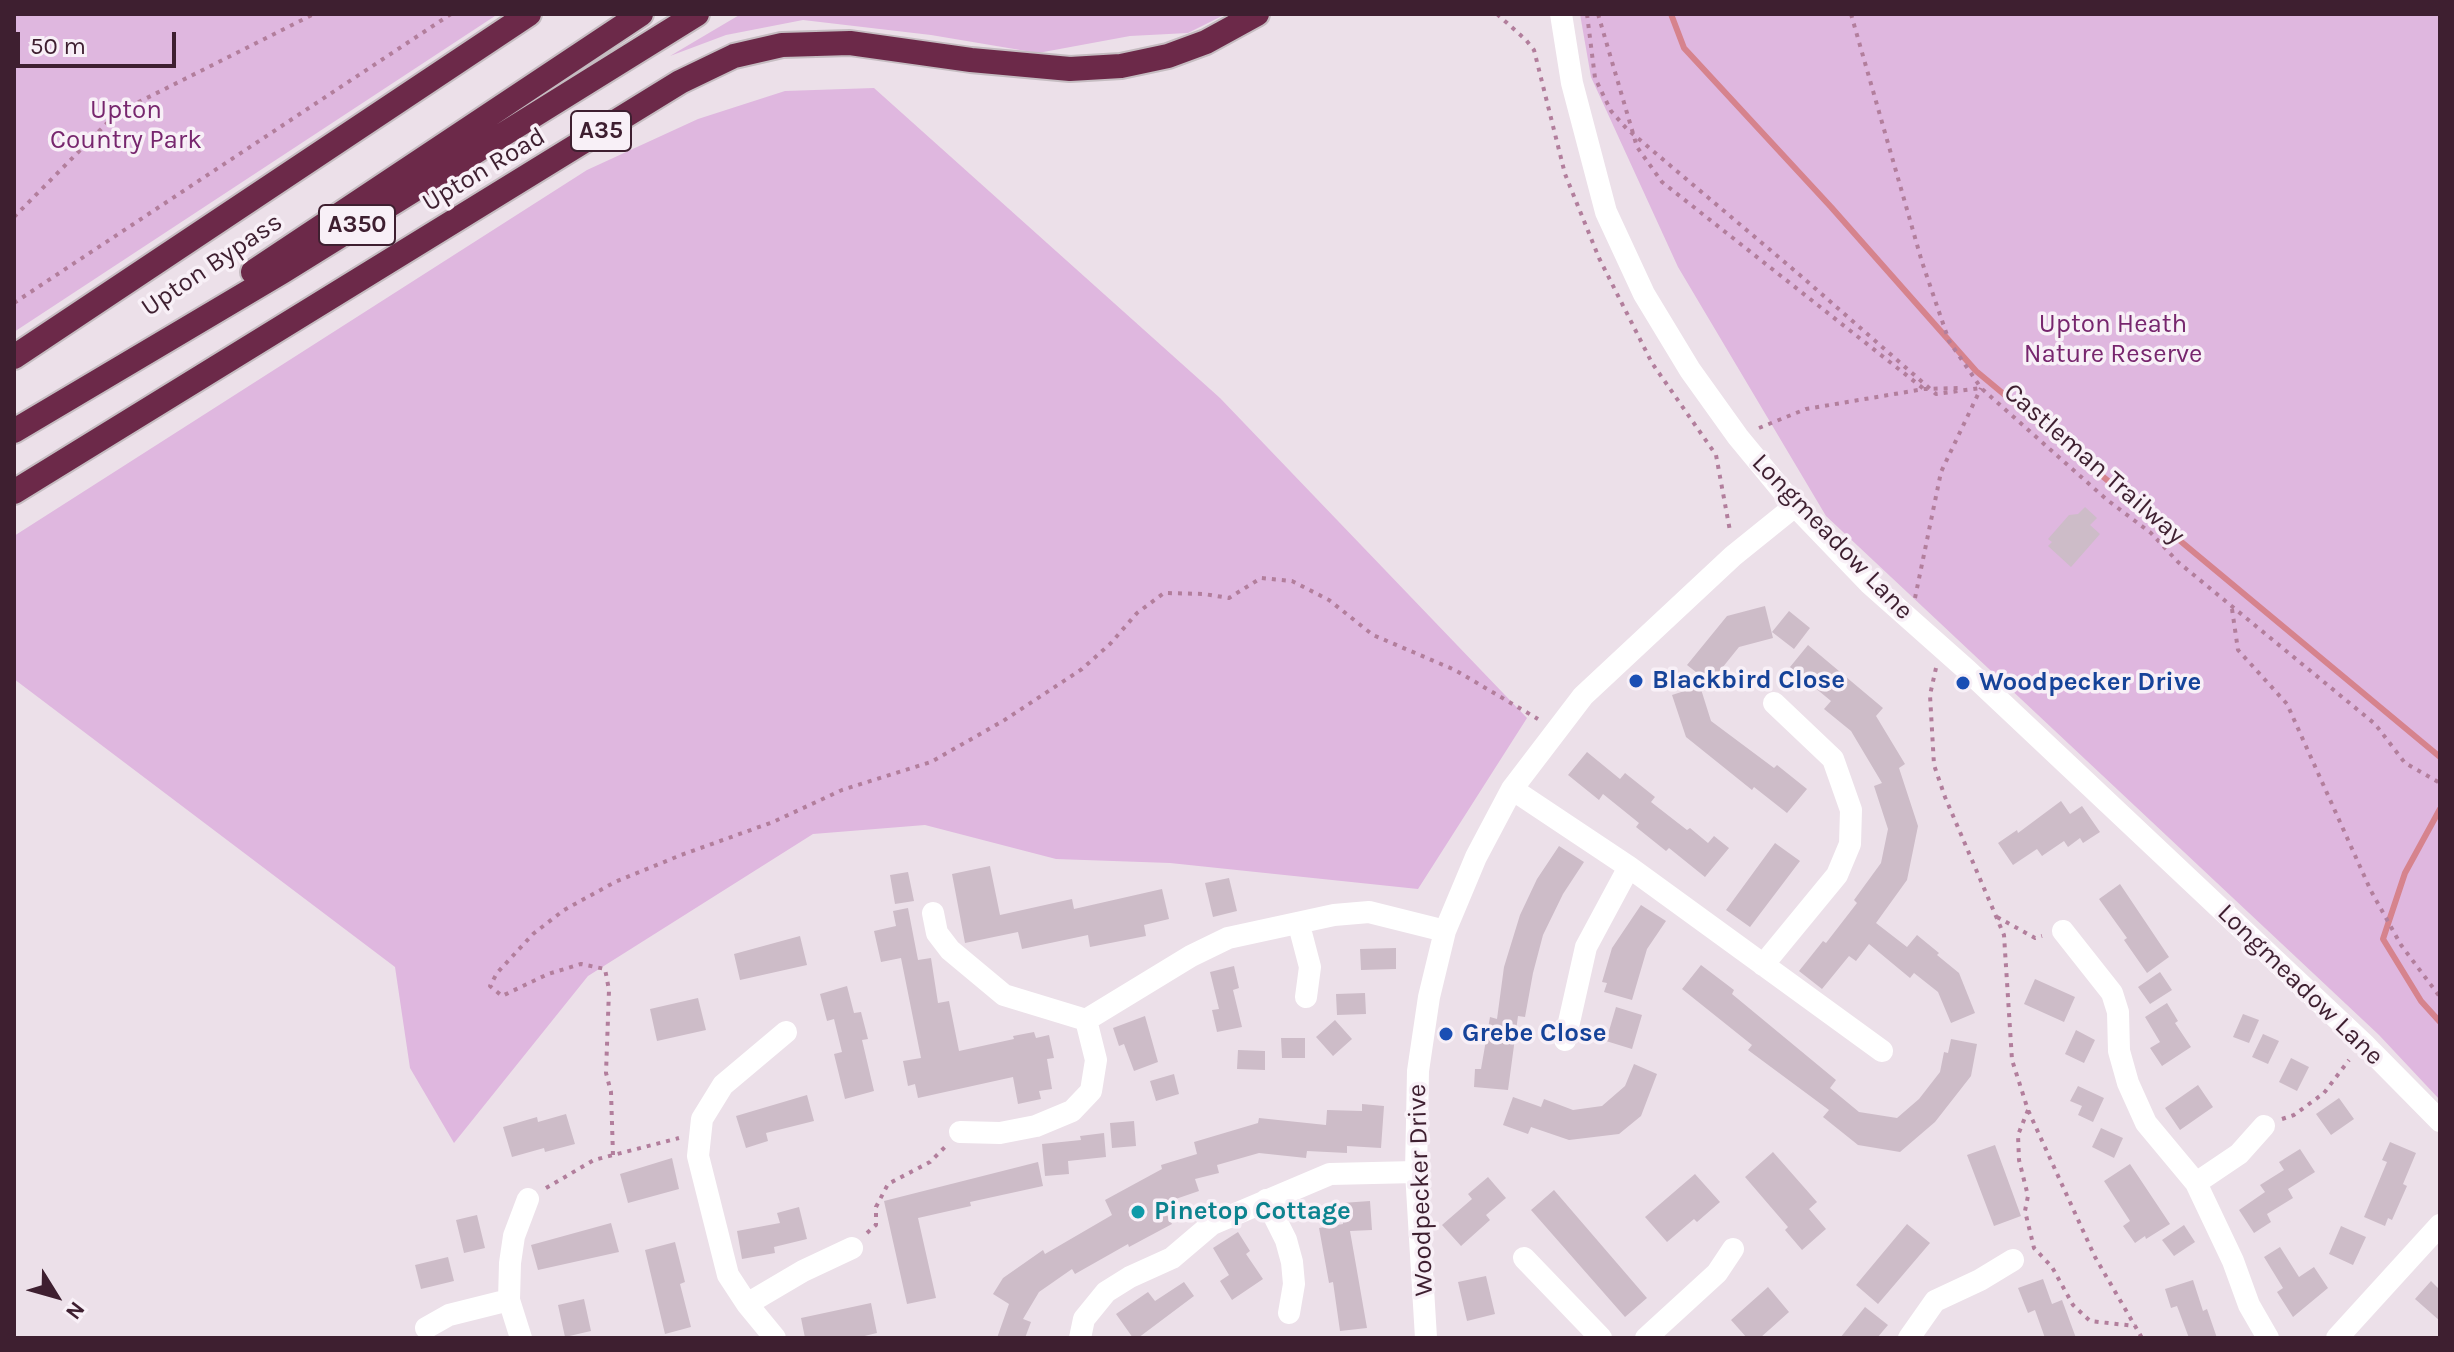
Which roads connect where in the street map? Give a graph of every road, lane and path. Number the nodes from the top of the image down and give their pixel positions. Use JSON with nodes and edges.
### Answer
{"nodes":[{"id":1,"x":314,"y":14,"type":"edge"},
{"id":2,"x":451,"y":14,"type":"edge"},
{"id":3,"x":641,"y":14,"type":"edge"},
{"id":4,"x":697,"y":14,"type":"edge"},
{"id":5,"x":1257,"y":14,"type":"edge"},
{"id":6,"x":1561,"y":14,"type":"edge"},
{"id":7,"x":1587,"y":14,"type":"edge"},
{"id":8,"x":1598,"y":14,"type":"edge"},
{"id":9,"x":1851,"y":14,"type":"edge"},
{"id":10,"x":528,"y":15,"type":"edge"},
{"id":11,"x":14,"y":217,"type":"edge"},
{"id":12,"x":14,"y":303,"type":"edge"},
{"id":13,"x":14,"y":357,"type":"edge"},
{"id":14,"x":1981,"y":388,"type":"junction"},
{"id":15,"x":1924,"y":389,"type":"junction"},
{"id":16,"x":14,"y":431,"type":"edge"},
{"id":17,"x":1738,"y":437,"type":"junction"},
{"id":18,"x":14,"y":492,"type":"edge"},
{"id":19,"x":1795,"y":506,"type":"junction"},
{"id":20,"x":2232,"y":608,"type":"junction"},
{"id":21,"x":1911,"y":620,"type":"junction"},
{"id":22,"x":1940,"y":646,"type":"junction"},
{"id":23,"x":1774,"y":703,"type":"dead end"},
{"id":24,"x":1557,"y":731,"type":"junction"},
{"id":25,"x":2440,"y":783,"type":"edge"},
{"id":26,"x":1512,"y":789,"type":"junction"},
{"id":27,"x":1629,"y":867,"type":"junction"},
{"id":28,"x":933,"y":913,"type":"dead end"},
{"id":29,"x":1995,"y":915,"type":"junction"},
{"id":30,"x":1299,"y":925,"type":"junction"},
{"id":31,"x":1445,"y":931,"type":"junction"},
{"id":32,"x":2063,"y":931,"type":"joint"},
{"id":33,"x":1763,"y":965,"type":"junction"},
{"id":34,"x":1306,"y":997,"type":"dead end"},
{"id":35,"x":2440,"y":997,"type":"edge"},
{"id":36,"x":1086,"y":1020,"type":"junction"},
{"id":37,"x":786,"y":1032,"type":"dead end"},
{"id":38,"x":1565,"y":1040,"type":"dead end"},
{"id":39,"x":2364,"y":1044,"type":"junction"},
{"id":40,"x":1882,"y":1051,"type":"dead end"},
{"id":41,"x":2028,"y":1110,"type":"junction"},
{"id":42,"x":2440,"y":1121,"type":"edge"},
{"id":43,"x":2264,"y":1126,"type":"joint"},
{"id":44,"x":960,"y":1132,"type":"joint"},
{"id":45,"x":701,"y":1137,"type":"junction"},
{"id":46,"x":613,"y":1155,"type":"junction"},
{"id":47,"x":1416,"y":1172,"type":"junction"},
{"id":48,"x":2196,"y":1183,"type":"junction"},
{"id":49,"x":528,"y":1199,"type":"joint"},
{"id":50,"x":1266,"y":1200,"type":"junction"},
{"id":51,"x":2440,"y":1225,"type":"edge"},
{"id":52,"x":852,"y":1248,"type":"joint"},
{"id":53,"x":1733,"y":1249,"type":"dead end"},
{"id":54,"x":1524,"y":1258,"type":"dead end"},
{"id":55,"x":2013,"y":1260,"type":"dead end"},
{"id":56,"x":509,"y":1300,"type":"junction"},
{"id":57,"x":747,"y":1304,"type":"junction"},
{"id":58,"x":1289,"y":1313,"type":"dead end"},
{"id":59,"x":2135,"y":1326,"type":"junction"},
{"id":60,"x":426,"y":1328,"type":"dead end"},
{"id":61,"x":521,"y":1338,"type":"edge"},
{"id":62,"x":775,"y":1338,"type":"edge"},
{"id":63,"x":1080,"y":1338,"type":"edge"},
{"id":64,"x":1426,"y":1338,"type":"edge"},
{"id":65,"x":1601,"y":1338,"type":"edge"},
{"id":66,"x":1646,"y":1338,"type":"edge"},
{"id":67,"x":1909,"y":1338,"type":"edge"},
{"id":68,"x":2142,"y":1338,"type":"edge"},
{"id":69,"x":2268,"y":1338,"type":"edge"},
{"id":70,"x":2337,"y":1338,"type":"edge"}],
"edges":[{"from":1,"to":11,"type":"path"},
{"from":2,"to":12,"type":"path"},
{"from":3,"to":16,"type":"highway","name":"Upton Bypass","number":"A350"},
{"from":4,"to":16,"type":"highway","number":"A350"},
{"from":5,"to":18,"type":"highway","name":"Upton Road","number":"A35"},
{"from":6,"to":17,"type":"street","name":"Longmeadow Lane"},
{"from":7,"to":14,"type":"path","name":"Castleman Trailway"},
{"from":8,"to":15,"type":"path"},
{"from":9,"to":14,"type":"path"},
{"from":10,"to":13,"type":"highway","name":"Upton Bypass"},
{"from":14,"to":15,"type":"path"},
{"from":14,"to":20,"type":"path","name":"Castleman Trailway"},
{"from":14,"to":21,"type":"path"},
{"from":15,"to":17,"type":"path"},
{"from":17,"to":19,"type":"street","name":"Longmeadow Lane"},
{"from":19,"to":21,"type":"street","name":"Longmeadow Lane"},
{"from":19,"to":24,"type":"street","name":"Woodpecker Drive"},
{"from":20,"to":25,"type":"path","name":"Castleman Trailway"},
{"from":20,"to":35,"type":"path"},
{"from":21,"to":22,"type":"street","name":"Longmeadow Lane"},
{"from":22,"to":29,"type":"path"},
{"from":22,"to":39,"type":"street","name":"Longmeadow Lane"},
{"from":23,"to":33,"type":"street"},
{"from":24,"to":26,"type":"street","name":"Woodpecker Drive"},
{"from":24,"to":46,"type":"path"},
{"from":26,"to":27,"type":"street"},
{"from":26,"to":31,"type":"street","name":"Woodpecker Drive"},
{"from":27,"to":33,"type":"street"},
{"from":27,"to":38,"type":"street"},
{"from":28,"to":36,"type":"street"},
{"from":29,"to":32,"type":"path"},
{"from":29,"to":41,"type":"path"},
{"from":30,"to":31,"type":"street"},
{"from":30,"to":34,"type":"street"},
{"from":30,"to":36,"type":"street"},
{"from":31,"to":47,"type":"street","name":"Woodpecker Drive"},
{"from":32,"to":48,"type":"street"},
{"from":33,"to":40,"type":"street"},
{"from":36,"to":44,"type":"street"},
{"from":37,"to":45,"type":"street"},
{"from":39,"to":42,"type":"street","name":"Longmeadow Lane"},
{"from":39,"to":43,"type":"path"},
{"from":41,"to":59,"type":"path"},
{"from":41,"to":59,"type":"path"},
{"from":43,"to":48,"type":"street"},
{"from":44,"to":52,"type":"path"},
{"from":45,"to":46,"type":"path"},
{"from":45,"to":57,"type":"street"},
{"from":46,"to":49,"type":"path"},
{"from":47,"to":50,"type":"street"},
{"from":47,"to":64,"type":"street","name":"Woodpecker Drive"},
{"from":48,"to":69,"type":"street"},
{"from":49,"to":56,"type":"street"},
{"from":50,"to":58,"type":"street"},
{"from":50,"to":63,"type":"street"},
{"from":51,"to":70,"type":"street"},
{"from":52,"to":57,"type":"street"},
{"from":53,"to":66,"type":"street"},
{"from":54,"to":65,"type":"street"},
{"from":55,"to":67,"type":"street"},
{"from":56,"to":60,"type":"street"},
{"from":56,"to":61,"type":"street"},
{"from":57,"to":62,"type":"street"},
{"from":59,"to":68,"type":"path"}]}
